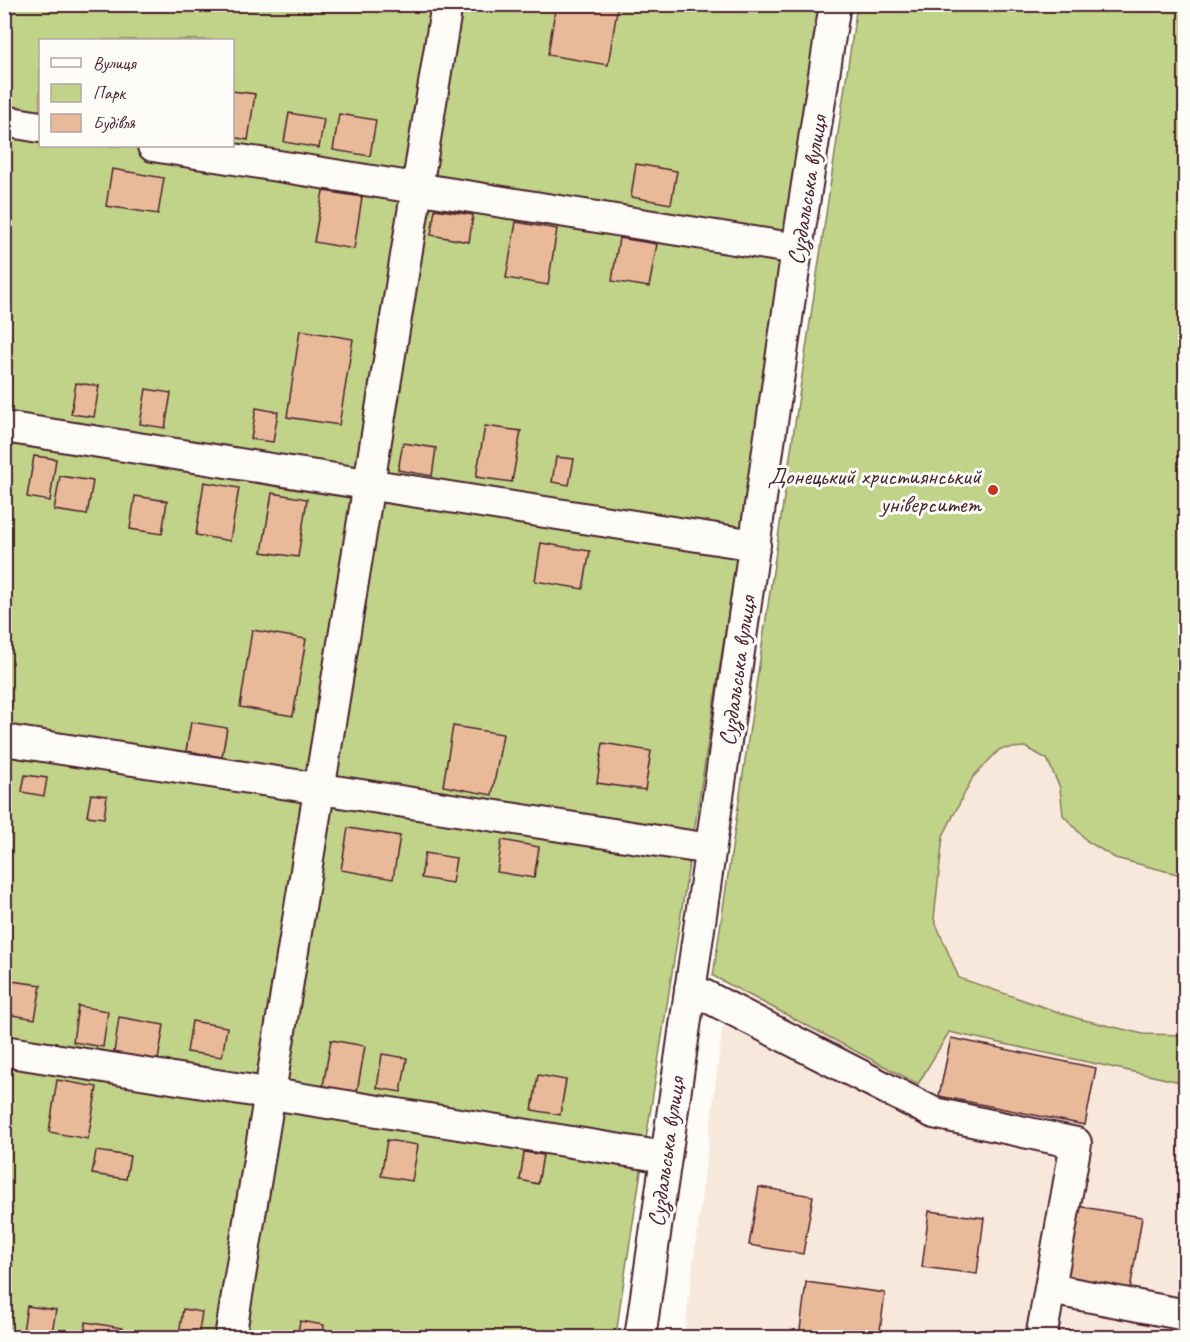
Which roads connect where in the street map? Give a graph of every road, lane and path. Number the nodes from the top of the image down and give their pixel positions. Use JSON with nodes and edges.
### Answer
{"nodes":[{"id":1,"x":447,"y":4,"type":"edge"},
{"id":2,"x":835,"y":4,"type":"edge"},
{"id":3,"x":4,"y":121,"type":"edge"},
{"id":4,"x":39,"y":127,"type":"edge"},
{"id":5,"x":159,"y":147,"type":"edge"},
{"id":6,"x":417,"y":189,"type":"junction"},
{"id":7,"x":797,"y":249,"type":"junction"},
{"id":8,"x":4,"y":427,"type":"edge"},
{"id":9,"x":369,"y":485,"type":"junction"},
{"id":10,"x":755,"y":545,"type":"junction"},
{"id":11,"x":4,"y":740,"type":"edge"},
{"id":12,"x":320,"y":789,"type":"junction"},
{"id":13,"x":710,"y":849,"type":"junction"},
{"id":14,"x":690,"y":988,"type":"junction"},
{"id":15,"x":4,"y":1051,"type":"edge"},
{"id":16,"x":271,"y":1093,"type":"junction"},
{"id":17,"x":665,"y":1157,"type":"junction"},
{"id":18,"x":1050,"y":1289,"type":"junction"},
{"id":19,"x":1185,"y":1315,"type":"edge"},
{"id":20,"x":230,"y":1338,"type":"edge"},
{"id":21,"x":640,"y":1338,"type":"edge"},
{"id":22,"x":1041,"y":1338,"type":"edge"}],
"edges":[{"from":1,"to":6,"type":"street"},
{"from":2,"to":7,"type":"street","name":"Суздальська вулиця"},
{"from":3,"to":4,"type":"street"},
{"from":5,"to":6,"type":"street"},
{"from":6,"to":7,"type":"street"},
{"from":6,"to":9,"type":"street"},
{"from":7,"to":10,"type":"street","name":"Суздальська вулиця"},
{"from":8,"to":9,"type":"street"},
{"from":9,"to":10,"type":"street"},
{"from":9,"to":12,"type":"street"},
{"from":10,"to":13,"type":"street","name":"Суздальська вулиця"},
{"from":11,"to":12,"type":"street"},
{"from":12,"to":13,"type":"street"},
{"from":12,"to":16,"type":"street"},
{"from":13,"to":14,"type":"street","name":"Суздальська вулиця"},
{"from":14,"to":17,"type":"street","name":"Суздальська вулиця"},
{"from":14,"to":18,"type":"street"},
{"from":15,"to":16,"type":"street"},
{"from":16,"to":17,"type":"street"},
{"from":16,"to":20,"type":"street"},
{"from":17,"to":21,"type":"street","name":"Суздальська вулиця"},
{"from":18,"to":19,"type":"street"},
{"from":18,"to":22,"type":"street"}]}
